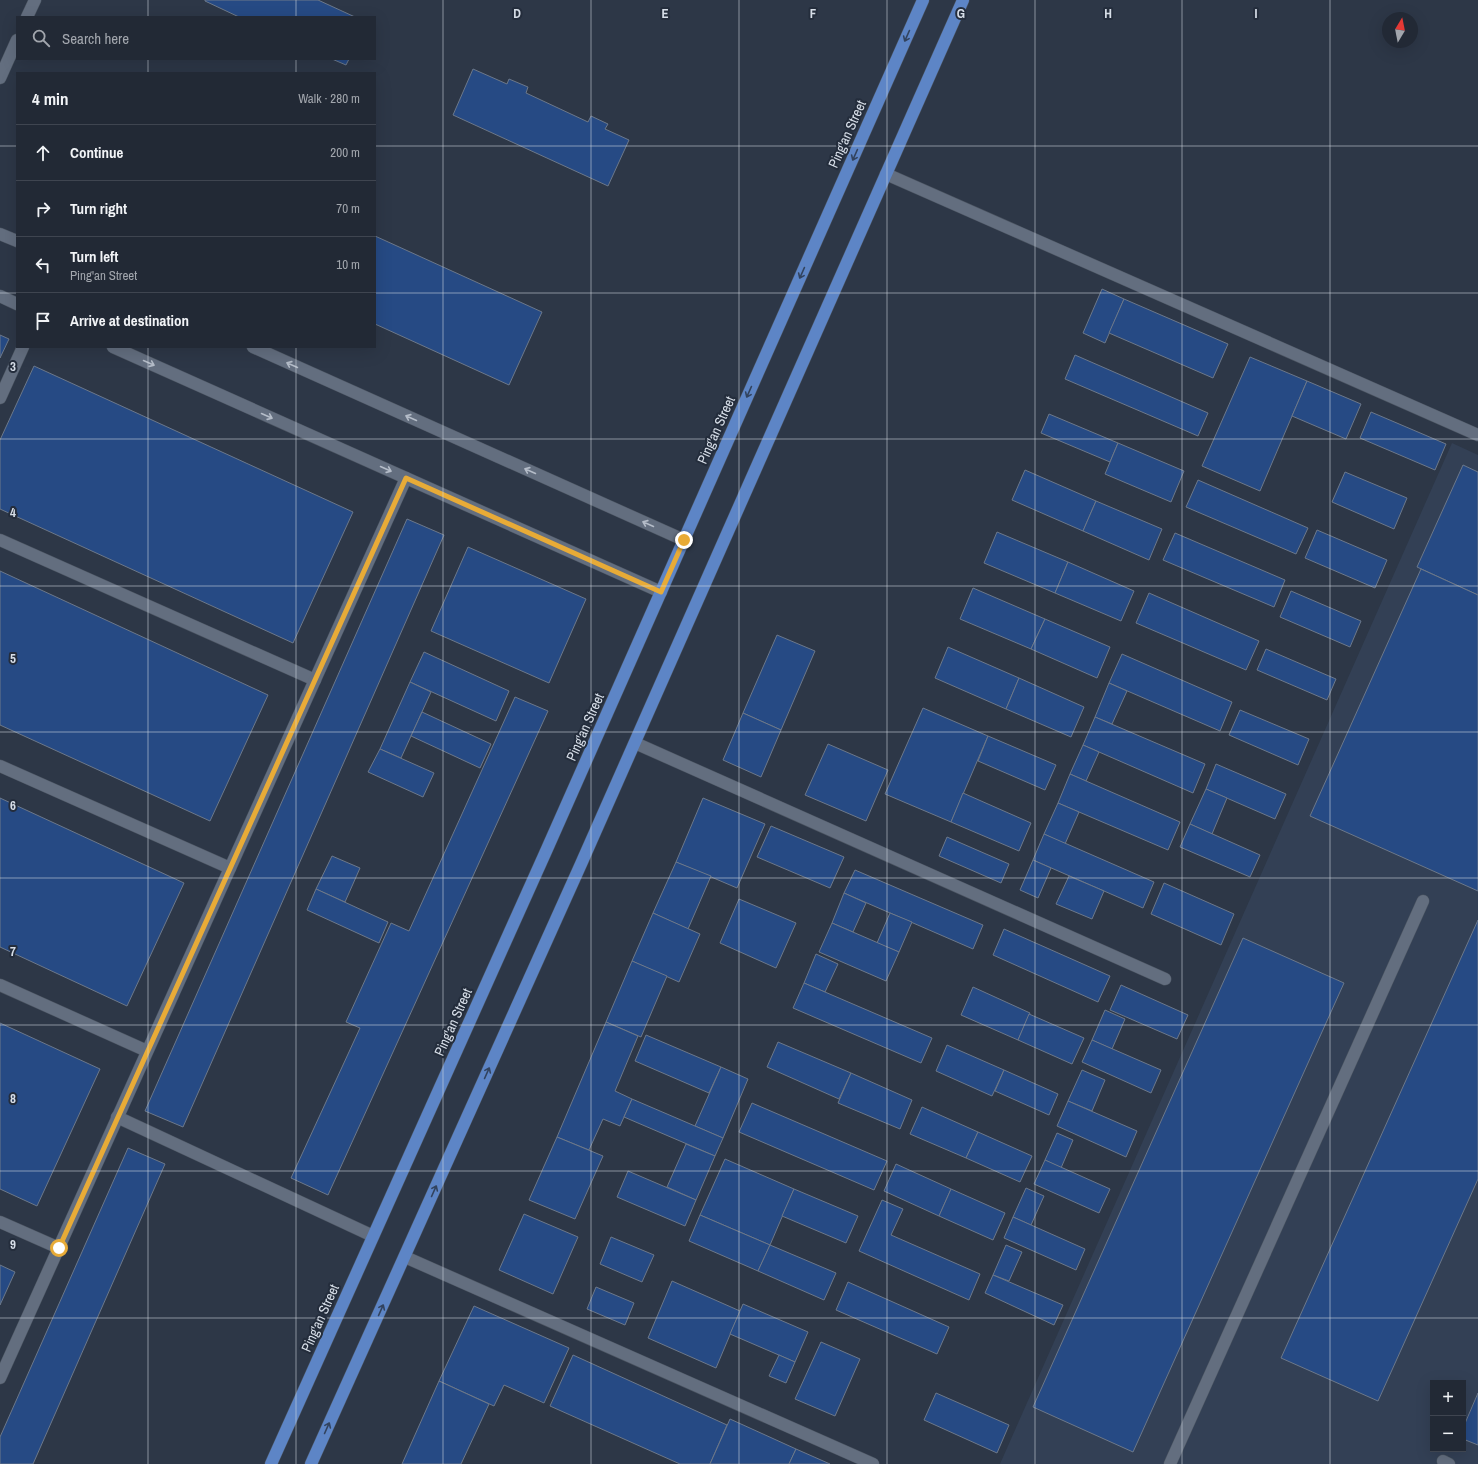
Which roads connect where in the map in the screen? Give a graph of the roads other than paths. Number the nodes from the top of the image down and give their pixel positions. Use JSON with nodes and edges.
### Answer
{"nodes":[{"id":1,"x":35,"y":0,"type":"edge"},
{"id":2,"x":923,"y":0,"type":"edge"},
{"id":3,"x":963,"y":0,"type":"edge"},
{"id":4,"x":27,"y":16,"type":"edge"},
{"id":5,"x":16,"y":42,"type":"edge"},
{"id":6,"x":0,"y":78,"type":"edge"},
{"id":7,"x":886,"y":174,"type":"junction"},
{"id":8,"x":0,"y":234,"type":"edge"},
{"id":9,"x":16,"y":241,"type":"edge"},
{"id":10,"x":0,"y":296,"type":"edge"},
{"id":11,"x":16,"y":304,"type":"edge"},
{"id":12,"x":23,"y":348,"type":"edge"},
{"id":13,"x":115,"y":348,"type":"edge"},
{"id":14,"x":255,"y":348,"type":"edge"},
{"id":15,"x":0,"y":398,"type":"edge"},
{"id":16,"x":1478,"y":435,"type":"edge"},
{"id":17,"x":406,"y":478,"type":"junction"},
{"id":18,"x":0,"y":540,"type":"edge"},
{"id":19,"x":684,"y":540,"type":"junction"},
{"id":20,"x":661,"y":592,"type":"junction"},
{"id":21,"x":314,"y":680,"type":"junction"},
{"id":22,"x":634,"y":743,"type":"junction"},
{"id":23,"x":0,"y":766,"type":"edge"},
{"id":24,"x":230,"y":868,"type":"junction"},
{"id":25,"x":1423,"y":901,"type":"dead end"},
{"id":26,"x":1165,"y":979,"type":"dead end"},
{"id":27,"x":0,"y":985,"type":"edge"},
{"id":28,"x":147,"y":1051,"type":"junction"},
{"id":29,"x":117,"y":1117,"type":"junction"},
{"id":30,"x":0,"y":1222,"type":"edge"},
{"id":31,"x":373,"y":1236,"type":"junction"},
{"id":32,"x":59,"y":1248,"type":"junction"},
{"id":33,"x":405,"y":1257,"type":"junction"},
{"id":34,"x":0,"y":1378,"type":"edge"},
{"id":35,"x":271,"y":1464,"type":"edge"},
{"id":36,"x":311,"y":1464,"type":"edge"},
{"id":37,"x":873,"y":1464,"type":"edge"},
{"id":38,"x":1170,"y":1464,"type":"edge"}],
"edges":[{"from":1,"to":4,"type":"street"},
{"from":2,"to":19,"type":"main road","name":"Ping'an Street","one_way":true},
{"from":3,"to":7,"type":"main road"},
{"from":5,"to":6,"type":"street"},
{"from":7,"to":16,"type":"street"},
{"from":7,"to":22,"type":"main road"},
{"from":8,"to":9,"type":"street"},
{"from":10,"to":11,"type":"street"},
{"from":12,"to":15,"type":"street"},
{"from":13,"to":17,"type":"street","one_way":true},
{"from":19,"to":14,"type":"street","one_way":true},
{"from":17,"to":20,"type":"street"},
{"from":17,"to":21,"type":"street"},
{"from":18,"to":21,"type":"street"},
{"from":19,"to":20,"type":"main road","name":"Ping'an Street"},
{"from":20,"to":31,"type":"main road","name":"Ping'an Street"},
{"from":21,"to":24,"type":"street"},
{"from":22,"to":26,"type":"street"},
{"from":33,"to":22,"type":"main road","one_way":true},
{"from":23,"to":24,"type":"street"},
{"from":24,"to":28,"type":"street"},
{"from":25,"to":38,"type":"street"},
{"from":27,"to":28,"type":"street"},
{"from":28,"to":29,"type":"street"},
{"from":29,"to":31,"type":"street"},
{"from":29,"to":32,"type":"street"},
{"from":30,"to":32,"type":"street"},
{"from":31,"to":35,"type":"main road","name":"Ping'an Street"},
{"from":32,"to":34,"type":"street"},
{"from":36,"to":33,"type":"main road","one_way":true},
{"from":33,"to":37,"type":"street"}]}
